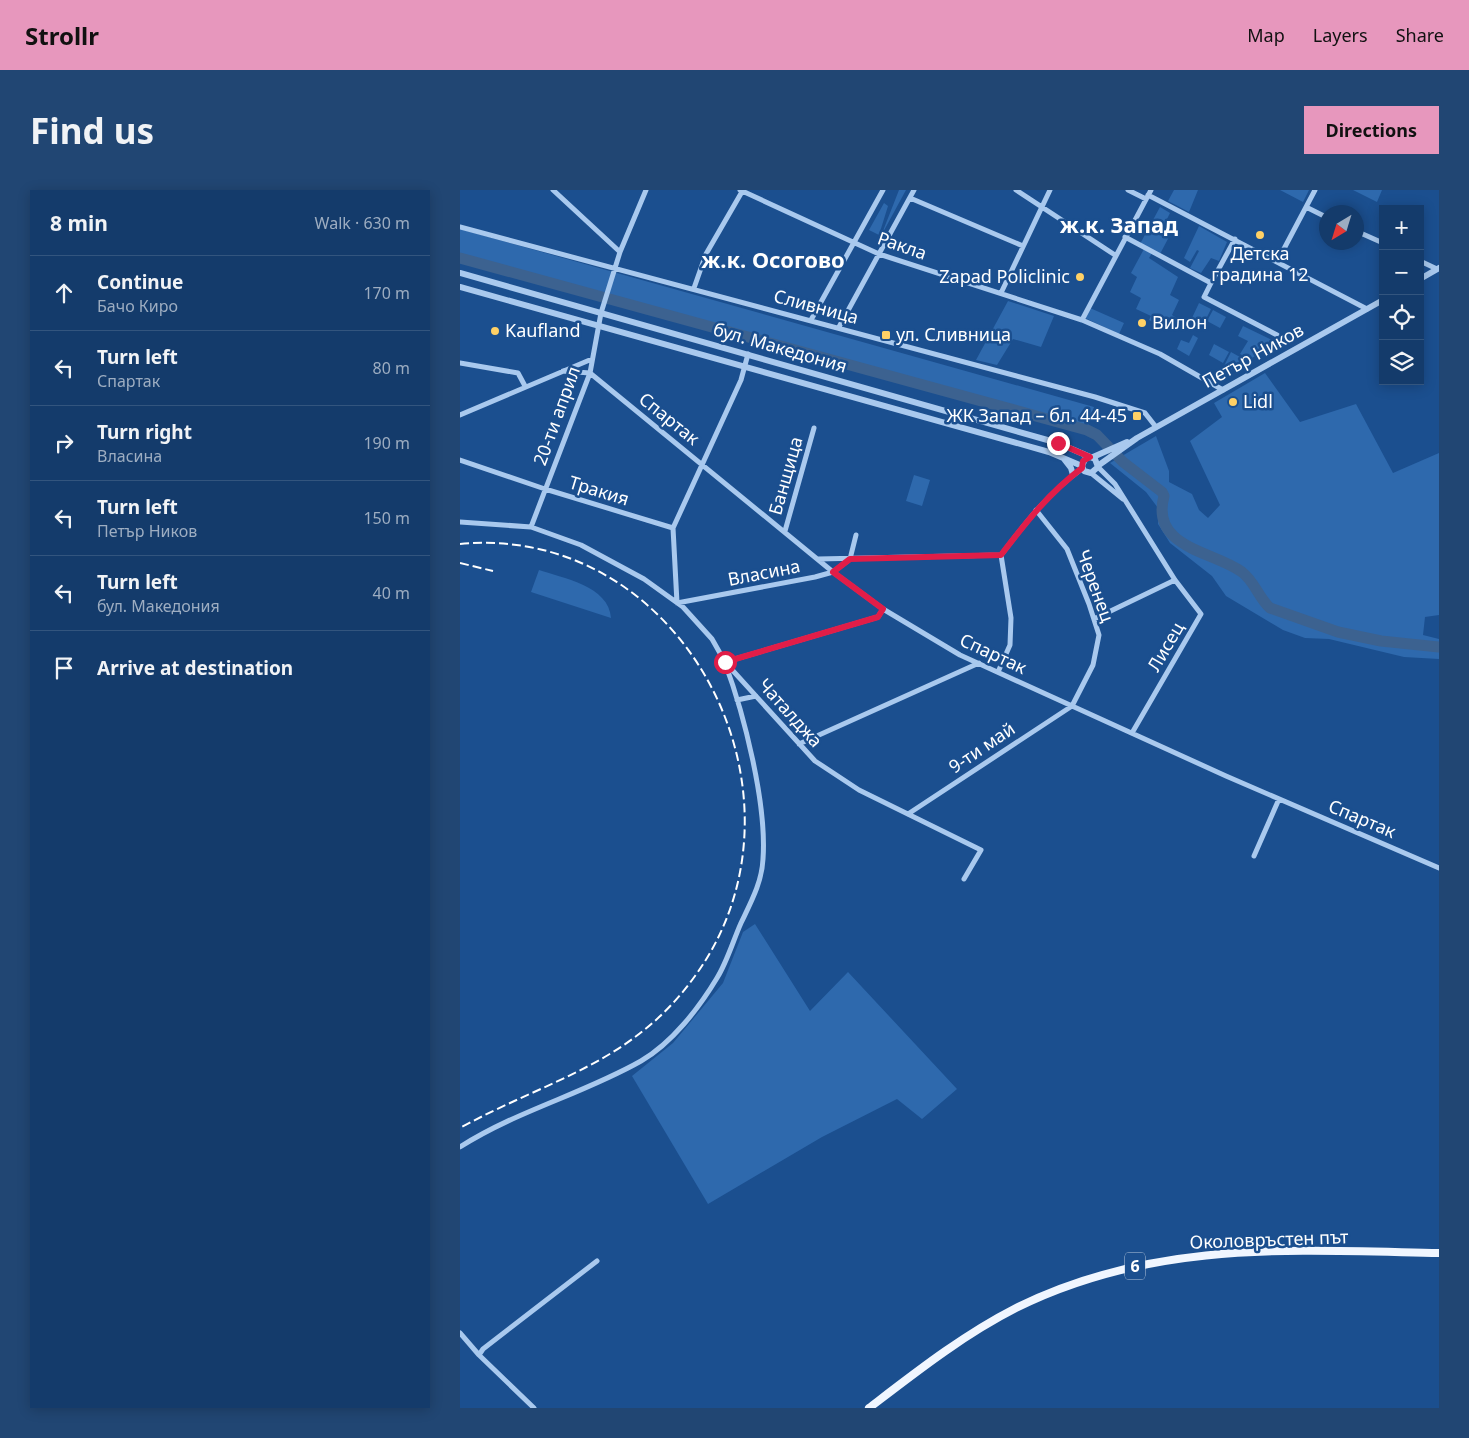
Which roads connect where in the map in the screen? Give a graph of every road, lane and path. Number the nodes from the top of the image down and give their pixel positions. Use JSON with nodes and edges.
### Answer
{"nodes":[{"id":1,"x":553,"y":190,"type":"edge"},
{"id":2,"x":646,"y":190,"type":"edge"},
{"id":3,"x":742,"y":190,"type":"edge"},
{"id":4,"x":883,"y":190,"type":"edge"},
{"id":5,"x":914,"y":190,"type":"edge"},
{"id":6,"x":1016,"y":190,"type":"edge"},
{"id":7,"x":1050,"y":190,"type":"edge"},
{"id":8,"x":1128,"y":190,"type":"edge"},
{"id":9,"x":1315,"y":190,"type":"edge"},
{"id":10,"x":1148,"y":195,"type":"edge"},
{"id":11,"x":910,"y":198,"type":"junction"},
{"id":12,"x":1306,"y":207,"type":"junction"},
{"id":13,"x":1041,"y":208,"type":"junction"},
{"id":14,"x":1319,"y":214,"type":"edge"},
{"id":15,"x":460,"y":227,"type":"edge"},
{"id":16,"x":1364,"y":235,"type":"edge"},
{"id":17,"x":1125,"y":237,"type":"junction"},
{"id":18,"x":1235,"y":239,"type":"junction"},
{"id":19,"x":1379,"y":242,"type":"edge"},
{"id":20,"x":854,"y":243,"type":"junction"},
{"id":21,"x":1023,"y":246,"type":"junction"},
{"id":22,"x":620,"y":252,"type":"junction"},
{"id":23,"x":879,"y":254,"type":"junction"},
{"id":24,"x":1115,"y":255,"type":"junction"},
{"id":25,"x":1277,"y":262,"type":"junction"},
{"id":26,"x":1424,"y":263,"type":"edge"},
{"id":27,"x":615,"y":268,"type":"junction"},
{"id":28,"x":1438,"y":269,"type":"edge"},
{"id":29,"x":460,"y":273,"type":"edge"},
{"id":30,"x":1424,"y":277,"type":"edge"},
{"id":31,"x":1211,"y":283,"type":"junction"},
{"id":32,"x":460,"y":287,"type":"edge"},
{"id":33,"x":694,"y":288,"type":"junction"},
{"id":34,"x":1001,"y":293,"type":"junction"},
{"id":35,"x":1379,"y":302,"type":"edge"},
{"id":36,"x":1367,"y":309,"type":"junction"},
{"id":37,"x":602,"y":310,"type":"junction"},
{"id":38,"x":812,"y":320,"type":"junction"},
{"id":39,"x":1082,"y":320,"type":"junction"},
{"id":40,"x":598,"y":325,"type":"junction"},
{"id":41,"x":839,"y":327,"type":"junction"},
{"id":42,"x":1277,"y":335,"type":"dead end"},
{"id":43,"x":748,"y":354,"type":"junction"},
{"id":44,"x":592,"y":359,"type":"junction"},
{"id":45,"x":460,"y":363,"type":"edge"},
{"id":46,"x":745,"y":366,"type":"junction"},
{"id":47,"x":562,"y":371,"type":"junction"},
{"id":48,"x":590,"y":373,"type":"junction"},
{"id":49,"x":525,"y":386,"type":"junction"},
{"id":50,"x":1223,"y":390,"type":"junction"},
{"id":51,"x":460,"y":415,"type":"edge"},
{"id":52,"x":1156,"y":427,"type":"junction"},
{"id":53,"x":814,"y":428,"type":"dead end"},
{"id":54,"x":1119,"y":448,"type":"junction"},
{"id":55,"x":1091,"y":457,"type":"junction"},
{"id":56,"x":1063,"y":458,"type":"junction"},
{"id":57,"x":460,"y":460,"type":"edge"},
{"id":58,"x":702,"y":464,"type":"junction"},
{"id":59,"x":1098,"y":466,"type":"junction"},
{"id":60,"x":1082,"y":467,"type":"junction"},
{"id":61,"x":1090,"y":473,"type":"junction"},
{"id":62,"x":1072,"y":476,"type":"junction"},
{"id":63,"x":544,"y":489,"type":"junction"},
{"id":64,"x":1125,"y":501,"type":"junction"},
{"id":65,"x":1036,"y":510,"type":"junction"},
{"id":66,"x":460,"y":522,"type":"edge"},
{"id":67,"x":531,"y":527,"type":"junction"},
{"id":68,"x":673,"y":528,"type":"junction"},
{"id":69,"x":785,"y":531,"type":"junction"},
{"id":70,"x":856,"y":535,"type":"dead end"},
{"id":71,"x":1001,"y":555,"type":"junction"},
{"id":72,"x":818,"y":559,"type":"junction"},
{"id":73,"x":850,"y":559,"type":"junction"},
{"id":74,"x":833,"y":572,"type":"junction"},
{"id":75,"x":1175,"y":580,"type":"junction"},
{"id":76,"x":677,"y":603,"type":"junction"},
{"id":77,"x":883,"y":609,"type":"junction"},
{"id":78,"x":1094,"y":619,"type":"junction"},
{"id":79,"x":725,"y":662,"type":"junction"},
{"id":80,"x":979,"y":663,"type":"junction"},
{"id":81,"x":998,"y":672,"type":"junction"},
{"id":82,"x":756,"y":696,"type":"junction"},
{"id":83,"x":736,"y":700,"type":"junction"},
{"id":84,"x":1072,"y":706,"type":"junction"},
{"id":85,"x":1132,"y":733,"type":"junction"},
{"id":86,"x":799,"y":744,"type":"junction"},
{"id":87,"x":1279,"y":799,"type":"junction"},
{"id":88,"x":908,"y":814,"type":"junction"},
{"id":89,"x":1254,"y":856,"type":"dead end"},
{"id":90,"x":1439,"y":868,"type":"edge"},
{"id":91,"x":964,"y":879,"type":"dead end"},
{"id":92,"x":460,"y":1147,"type":"edge"},
{"id":93,"x":1439,"y":1254,"type":"edge"},
{"id":94,"x":597,"y":1261,"type":"dead end"},
{"id":95,"x":460,"y":1333,"type":"edge"},
{"id":96,"x":479,"y":1355,"type":"junction"},
{"id":97,"x":534,"y":1408,"type":"edge"},
{"id":98,"x":869,"y":1408,"type":"edge"}],
"edges":[{"from":1,"to":22,"type":"street"},
{"from":2,"to":22,"type":"street","name":"20-ти април"},
{"from":3,"to":20,"type":"street","name":"Ракла"},
{"from":3,"to":33,"type":"street"},
{"from":4,"to":20,"type":"street"},
{"from":5,"to":11,"type":"street"},
{"from":6,"to":13,"type":"street"},
{"from":7,"to":13,"type":"street"},
{"from":8,"to":10,"type":"street"},
{"from":9,"to":12,"type":"street"},
{"from":10,"to":17,"type":"street"},
{"from":10,"to":18,"type":"street"},
{"from":11,"to":21,"type":"street"},
{"from":11,"to":23,"type":"street"},
{"from":12,"to":14,"type":"street"},
{"from":12,"to":25,"type":"street"},
{"from":13,"to":21,"type":"street"},
{"from":13,"to":24,"type":"street"},
{"from":15,"to":27,"type":"street","name":"Сливница"},
{"from":16,"to":19,"type":"street"},
{"from":17,"to":24,"type":"street"},
{"from":17,"to":31,"type":"street"},
{"from":18,"to":25,"type":"street"},
{"from":18,"to":31,"type":"street"},
{"from":20,"to":23,"type":"street","name":"Ракла"},
{"from":20,"to":38,"type":"street"},
{"from":21,"to":34,"type":"street"},
{"from":22,"to":27,"type":"street","name":"20-ти април"},
{"from":23,"to":34,"type":"street","name":"Ракла"},
{"from":23,"to":41,"type":"street"},
{"from":24,"to":39,"type":"street"},
{"from":25,"to":36,"type":"street"},
{"from":26,"to":28,"type":"street"},
{"from":27,"to":33,"type":"street","name":"Сливница"},
{"from":27,"to":37,"type":"street","name":"20-ти април"},
{"from":28,"to":30,"type":"street"},
{"from":29,"to":37,"type":"street","name":"бул. Македония"},
{"from":31,"to":42,"type":"street"},
{"from":32,"to":40,"type":"street","name":"бул. Македония"},
{"from":33,"to":38,"type":"street","name":"Сливница"},
{"from":34,"to":39,"type":"street","name":"Ракла"},
{"from":35,"to":36,"type":"street","name":"Петър Ников"},
{"from":36,"to":50,"type":"street","name":"Петър Ников"},
{"from":37,"to":40,"type":"street","name":"20-ти април"},
{"from":37,"to":43,"type":"street","name":"бул. Македония"},
{"from":38,"to":41,"type":"street","name":"Сливница"},
{"from":39,"to":50,"type":"street","name":"Ракла"},
{"from":40,"to":44,"type":"street","name":"20-ти април"},
{"from":40,"to":46,"type":"street","name":"бул. Македония"},
{"from":41,"to":52,"type":"street","name":"Сливница"},
{"from":43,"to":46,"type":"street"},
{"from":43,"to":55,"type":"street","name":"бул. Македония"},
{"from":44,"to":47,"type":"street"},
{"from":44,"to":48,"type":"street","name":"20-ти април"},
{"from":45,"to":49,"type":"street"},
{"from":46,"to":56,"type":"street","name":"бул. Македония"},
{"from":46,"to":58,"type":"street"},
{"from":47,"to":48,"type":"street"},
{"from":47,"to":49,"type":"street"},
{"from":48,"to":58,"type":"street","name":"Спартак"},
{"from":48,"to":63,"type":"street","name":"20-ти април"},
{"from":49,"to":51,"type":"street"},
{"from":50,"to":52,"type":"street","name":"Петър Ников"},
{"from":52,"to":54,"type":"street","name":"Петър Ников"},
{"from":53,"to":69,"type":"street","name":"Банщица"},
{"from":54,"to":55,"type":"street"},
{"from":54,"to":59,"type":"street"},
{"from":55,"to":59,"type":"street"},
{"from":55,"to":60,"type":"street"},
{"from":56,"to":60,"type":"street","name":"бул. Македония"},
{"from":56,"to":62,"type":"street"},
{"from":57,"to":63,"type":"street","name":"Тракия"},
{"from":58,"to":68,"type":"street"},
{"from":58,"to":69,"type":"street","name":"Спартак"},
{"from":59,"to":61,"type":"street"},
{"from":59,"to":64,"type":"street","name":"Лисец"},
{"from":60,"to":61,"type":"street","name":"бул. Македония"},
{"from":60,"to":62,"type":"street"},
{"from":61,"to":62,"type":"street"},
{"from":61,"to":64,"type":"street","name":"Лисец"},
{"from":62,"to":65,"type":"street"},
{"from":63,"to":67,"type":"street","name":"20-ти април"},
{"from":63,"to":68,"type":"street","name":"Тракия"},
{"from":64,"to":75,"type":"street","name":"Лисец"},
{"from":65,"to":71,"type":"street"},
{"from":65,"to":78,"type":"street","name":"Черенец"},
{"from":66,"to":67,"type":"street","name":"Чаталджа"},
{"from":67,"to":76,"type":"street","name":"Чаталджа"},
{"from":68,"to":76,"type":"street"},
{"from":69,"to":72,"type":"street","name":"Спартак"},
{"from":70,"to":73,"type":"street"},
{"from":71,"to":73,"type":"street","name":"Власина"},
{"from":71,"to":81,"type":"street"},
{"from":72,"to":73,"type":"street","name":"Власина"},
{"from":72,"to":74,"type":"street","name":"Спартак"},
{"from":73,"to":74,"type":"street","name":"Власина"},
{"from":74,"to":76,"type":"street","name":"Власина"},
{"from":74,"to":77,"type":"street","name":"Спартак"},
{"from":75,"to":78,"type":"street"},
{"from":75,"to":85,"type":"street","name":"Лисец"},
{"from":76,"to":79,"type":"street","name":"Чаталджа"},
{"from":77,"to":79,"type":"street"},
{"from":77,"to":80,"type":"street","name":"Спартак"},
{"from":78,"to":84,"type":"street","name":"Черенец"},
{"from":79,"to":82,"type":"street","name":"Чаталджа"},
{"from":79,"to":83,"type":"street"},
{"from":80,"to":81,"type":"street","name":"Спартак"},
{"from":80,"to":86,"type":"street"},
{"from":81,"to":84,"type":"street","name":"Спартак"},
{"from":82,"to":83,"type":"street"},
{"from":82,"to":86,"type":"street","name":"Чаталджа"},
{"from":83,"to":92,"type":"street"},
{"from":84,"to":85,"type":"street","name":"Спартак"},
{"from":84,"to":88,"type":"street","name":"9-ти май"},
{"from":85,"to":87,"type":"street","name":"Спартак"},
{"from":86,"to":88,"type":"street","name":"Чаталджа"},
{"from":87,"to":89,"type":"street"},
{"from":87,"to":90,"type":"street","name":"Спартак"},
{"from":88,"to":91,"type":"street","name":"Чаталджа"},
{"from":93,"to":98,"type":"main road","name":"Околовръстен път","number":"6"},
{"from":94,"to":96,"type":"street"},
{"from":95,"to":96,"type":"street"},
{"from":96,"to":97,"type":"street"}]}
